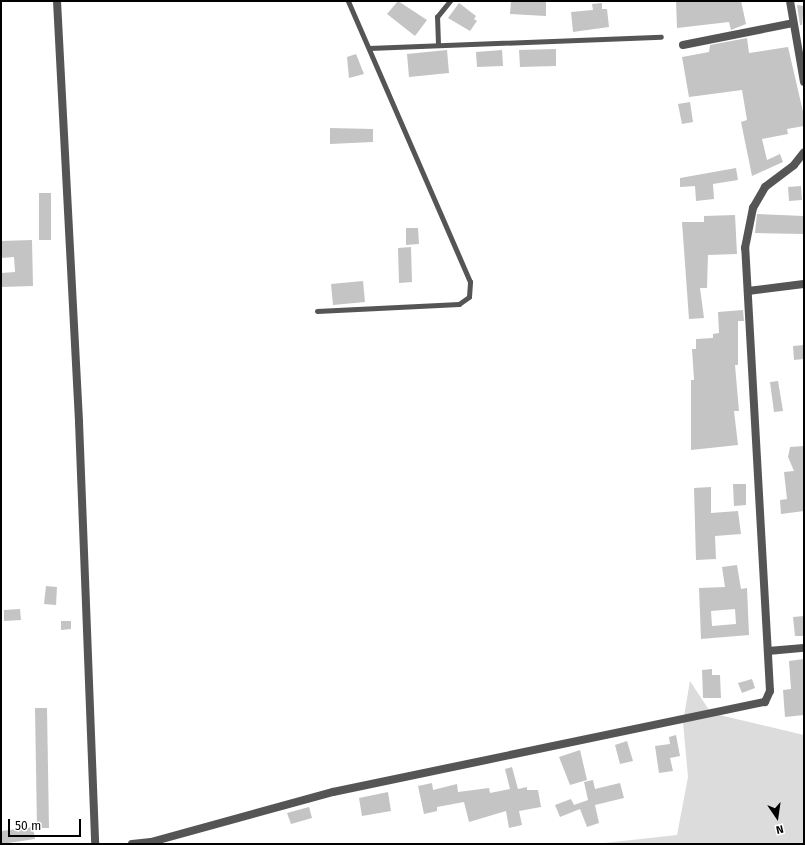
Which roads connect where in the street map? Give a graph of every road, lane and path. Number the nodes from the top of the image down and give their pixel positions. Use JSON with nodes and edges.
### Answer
{"nodes":[{"id":1,"x":57,"y":1,"type":"edge"},
{"id":2,"x":348,"y":1,"type":"edge"},
{"id":3,"x":450,"y":1,"type":"edge"},
{"id":4,"x":790,"y":1,"type":"edge"},
{"id":5,"x":793,"y":24,"type":"junction"},
{"id":6,"x":661,"y":37,"type":"dead end"},
{"id":7,"x":438,"y":44,"type":"junction"},
{"id":8,"x":683,"y":45,"type":"dead end"},
{"id":9,"x":369,"y":48,"type":"junction"},
{"id":10,"x":804,"y":82,"type":"edge"},
{"id":11,"x":804,"y":152,"type":"edge"},
{"id":12,"x":804,"y":284,"type":"edge"},
{"id":13,"x":748,"y":292,"type":"junction"},
{"id":14,"x":317,"y":311,"type":"dead end"},
{"id":15,"x":804,"y":648,"type":"edge"},
{"id":16,"x":768,"y":651,"type":"junction"},
{"id":17,"x":95,"y":844,"type":"edge"},
{"id":18,"x":132,"y":844,"type":"edge"}],
"edges":[{"from":1,"to":17,"type":"street"},
{"from":2,"to":9,"type":"lane"},
{"from":3,"to":7,"type":"lane"},
{"from":4,"to":5,"type":"street"},
{"from":5,"to":8,"type":"street"},
{"from":5,"to":10,"type":"street"},
{"from":6,"to":7,"type":"lane"},
{"from":7,"to":9,"type":"lane"},
{"from":9,"to":14,"type":"lane"},
{"from":11,"to":13,"type":"street"},
{"from":12,"to":13,"type":"street"},
{"from":13,"to":16,"type":"street"},
{"from":15,"to":16,"type":"street"},
{"from":16,"to":18,"type":"street"}]}
